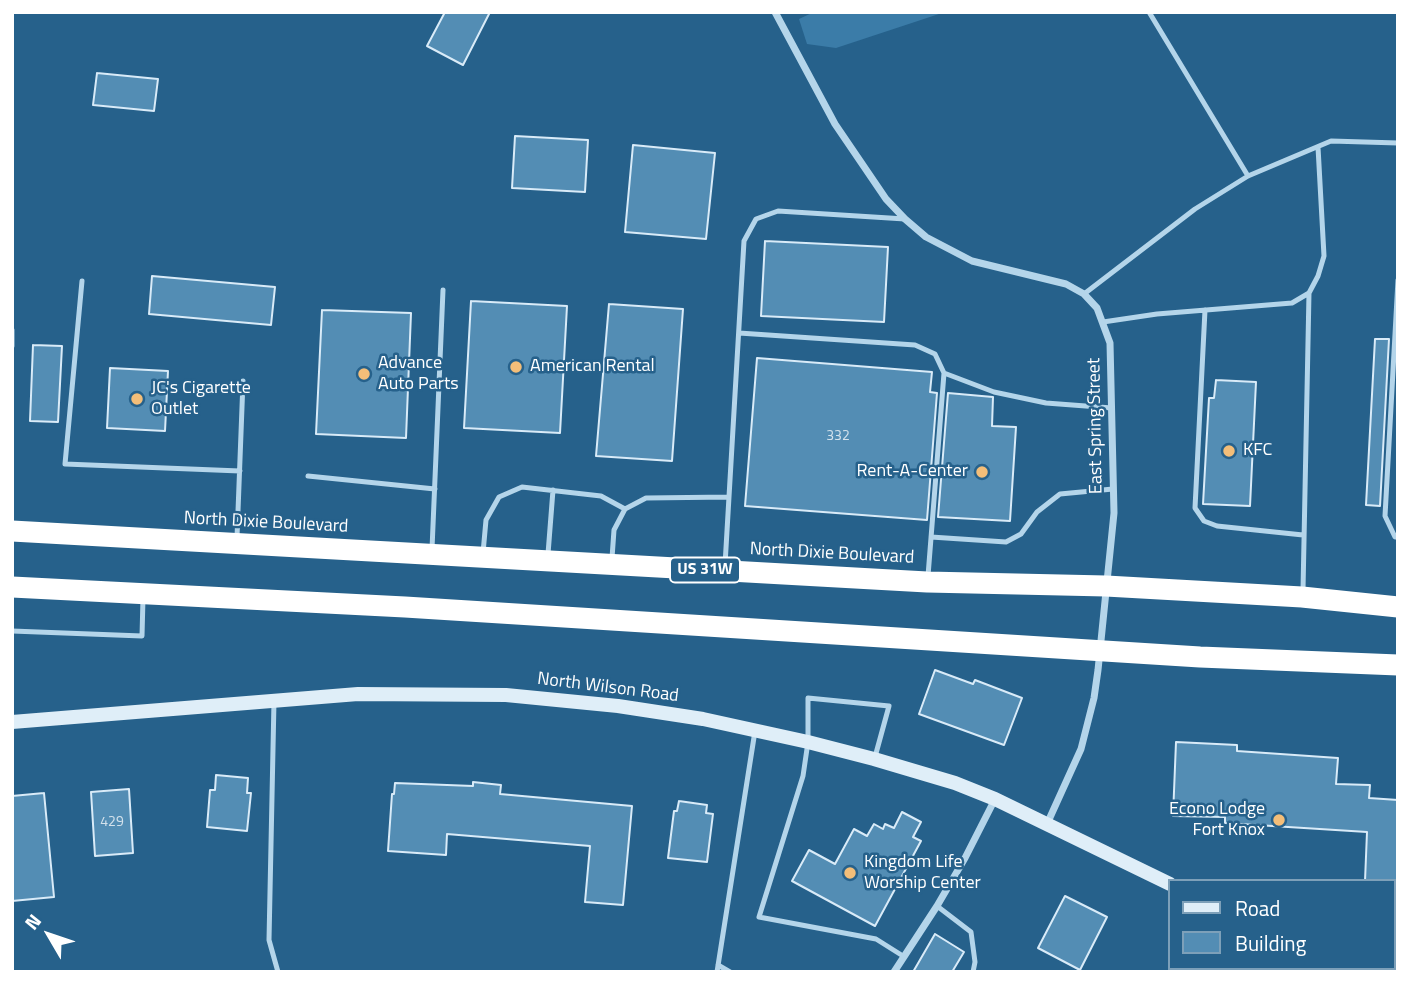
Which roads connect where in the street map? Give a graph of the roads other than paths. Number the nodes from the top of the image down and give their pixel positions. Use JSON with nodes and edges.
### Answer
{"nodes":[{"id":1,"x":775,"y":12,"type":"edge"},
{"id":2,"x":1149,"y":12,"type":"edge"},
{"id":3,"x":1398,"y":143,"type":"edge"},
{"id":4,"x":1318,"y":147,"type":"junction"},
{"id":5,"x":1248,"y":176,"type":"junction"},
{"id":6,"x":905,"y":219,"type":"junction"},
{"id":7,"x":1398,"y":280,"type":"edge"},
{"id":8,"x":82,"y":281,"type":"dead end"},
{"id":9,"x":443,"y":290,"type":"dead end"},
{"id":10,"x":1309,"y":293,"type":"junction"},
{"id":11,"x":1084,"y":294,"type":"junction"},
{"id":12,"x":1205,"y":310,"type":"junction"},
{"id":13,"x":1103,"y":322,"type":"junction"},
{"id":14,"x":12,"y":330,"type":"edge"},
{"id":15,"x":739,"y":333,"type":"junction"},
{"id":16,"x":12,"y":346,"type":"edge"},
{"id":17,"x":944,"y":373,"type":"junction"},
{"id":18,"x":243,"y":380,"type":"dead end"},
{"id":19,"x":1112,"y":408,"type":"junction"},
{"id":20,"x":240,"y":471,"type":"junction"},
{"id":21,"x":308,"y":476,"type":"dead end"},
{"id":22,"x":435,"y":489,"type":"junction"},
{"id":23,"x":1113,"y":489,"type":"junction"},
{"id":24,"x":553,"y":491,"type":"junction"},
{"id":25,"x":729,"y":497,"type":"junction"},
{"id":26,"x":625,"y":509,"type":"junction"},
{"id":27,"x":12,"y":531,"type":"edge"},
{"id":28,"x":1303,"y":535,"type":"junction"},
{"id":29,"x":931,"y":537,"type":"junction"},
{"id":30,"x":1398,"y":537,"type":"edge"},
{"id":31,"x":237,"y":544,"type":"junction"},
{"id":32,"x":431,"y":555,"type":"junction"},
{"id":33,"x":483,"y":556,"type":"junction"},
{"id":34,"x":547,"y":561,"type":"junction"},
{"id":35,"x":612,"y":565,"type":"junction"},
{"id":36,"x":724,"y":571,"type":"junction"},
{"id":37,"x":927,"y":582,"type":"junction"},
{"id":38,"x":1106,"y":586,"type":"junction"},
{"id":39,"x":12,"y":587,"type":"edge"},
{"id":40,"x":143,"y":595,"type":"junction"},
{"id":41,"x":1303,"y":597,"type":"junction"},
{"id":42,"x":1398,"y":607,"type":"edge"},
{"id":43,"x":12,"y":631,"type":"edge"},
{"id":44,"x":1099,"y":650,"type":"junction"},
{"id":45,"x":1398,"y":665,"type":"edge"},
{"id":46,"x":274,"y":701,"type":"junction"},
{"id":47,"x":12,"y":722,"type":"edge"},
{"id":48,"x":755,"y":731,"type":"junction"},
{"id":49,"x":808,"y":743,"type":"junction"},
{"id":50,"x":874,"y":759,"type":"junction"},
{"id":51,"x":995,"y":799,"type":"junction"},
{"id":52,"x":1047,"y":824,"type":"junction"},
{"id":53,"x":1168,"y":883,"type":"edge"},
{"id":54,"x":937,"y":906,"type":"junction"},
{"id":55,"x":904,"y":956,"type":"junction"},
{"id":56,"x":717,"y":968,"type":"edge"},
{"id":57,"x":278,"y":972,"type":"edge"},
{"id":58,"x":730,"y":972,"type":"edge"},
{"id":59,"x":894,"y":972,"type":"edge"},
{"id":60,"x":973,"y":972,"type":"edge"}],
"edges":[{"from":1,"to":6,"type":"street"},
{"from":2,"to":5,"type":"lane"},
{"from":3,"to":4,"type":"lane"},
{"from":4,"to":5,"type":"lane"},
{"from":4,"to":10,"type":"lane"},
{"from":5,"to":11,"type":"lane"},
{"from":6,"to":11,"type":"street"},
{"from":6,"to":15,"type":"lane"},
{"from":7,"to":30,"type":"lane"},
{"from":8,"to":20,"type":"lane"},
{"from":9,"to":22,"type":"lane"},
{"from":10,"to":12,"type":"lane"},
{"from":10,"to":28,"type":"lane"},
{"from":11,"to":13,"type":"street","name":"East Spring Street"},
{"from":12,"to":13,"type":"lane"},
{"from":12,"to":28,"type":"lane"},
{"from":13,"to":19,"type":"street","name":"East Spring Street"},
{"from":14,"to":16,"type":"lane"},
{"from":15,"to":17,"type":"lane"},
{"from":15,"to":25,"type":"lane"},
{"from":17,"to":19,"type":"lane"},
{"from":17,"to":29,"type":"lane"},
{"from":18,"to":20,"type":"lane"},
{"from":19,"to":23,"type":"street","name":"East Spring Street"},
{"from":20,"to":31,"type":"lane"},
{"from":21,"to":22,"type":"lane"},
{"from":22,"to":32,"type":"lane"},
{"from":23,"to":29,"type":"lane"},
{"from":23,"to":38,"type":"street","name":"East Spring Street"},
{"from":24,"to":26,"type":"lane"},
{"from":24,"to":33,"type":"lane"},
{"from":24,"to":34,"type":"lane"},
{"from":25,"to":26,"type":"lane"},
{"from":25,"to":36,"type":"lane"},
{"from":26,"to":35,"type":"lane"},
{"from":27,"to":31,"type":"highway","name":"North Dixie Boulevard","number":"US 31W"},
{"from":28,"to":41,"type":"lane"},
{"from":29,"to":37,"type":"lane"},
{"from":31,"to":32,"type":"highway","name":"North Dixie Boulevard","number":"US 31W"},
{"from":32,"to":33,"type":"highway","name":"North Dixie Boulevard","number":"US 31W"},
{"from":33,"to":34,"type":"highway","name":"North Dixie Boulevard","number":"US 31W"},
{"from":34,"to":35,"type":"highway","name":"North Dixie Boulevard","number":"US 31W"},
{"from":35,"to":36,"type":"highway","name":"North Dixie Boulevard","number":"US 31W"},
{"from":36,"to":37,"type":"highway","name":"North Dixie Boulevard","number":"US 31W"},
{"from":37,"to":38,"type":"highway","name":"North Dixie Boulevard","number":"US 31W"},
{"from":38,"to":41,"type":"highway","name":"North Dixie Boulevard","number":"US 31W"},
{"from":38,"to":44,"type":"street","name":"East Spring Street"},
{"from":39,"to":40,"type":"highway"},
{"from":40,"to":43,"type":"lane"},
{"from":40,"to":44,"type":"highway"},
{"from":41,"to":42,"type":"highway","name":"North Dixie Boulevard","number":"US 31W"},
{"from":44,"to":45,"type":"highway"},
{"from":44,"to":52,"type":"street","name":"East Spring Street"},
{"from":46,"to":47,"type":"main road","name":"North Wilson Road"},
{"from":46,"to":48,"type":"main road","name":"North Wilson Road"},
{"from":46,"to":57,"type":"lane"},
{"from":48,"to":49,"type":"main road","name":"North Wilson Road"},
{"from":48,"to":56,"type":"lane"},
{"from":49,"to":50,"type":"main road","name":"North Wilson Road"},
{"from":49,"to":50,"type":"lane"},
{"from":49,"to":55,"type":"lane"},
{"from":50,"to":51,"type":"main road","name":"North Wilson Road"},
{"from":51,"to":52,"type":"main road","name":"North Wilson Road"},
{"from":51,"to":54,"type":"street"},
{"from":52,"to":53,"type":"main road","name":"North Wilson Road"},
{"from":54,"to":55,"type":"street"},
{"from":54,"to":60,"type":"lane"},
{"from":55,"to":59,"type":"street"},
{"from":56,"to":58,"type":"lane"}]}
